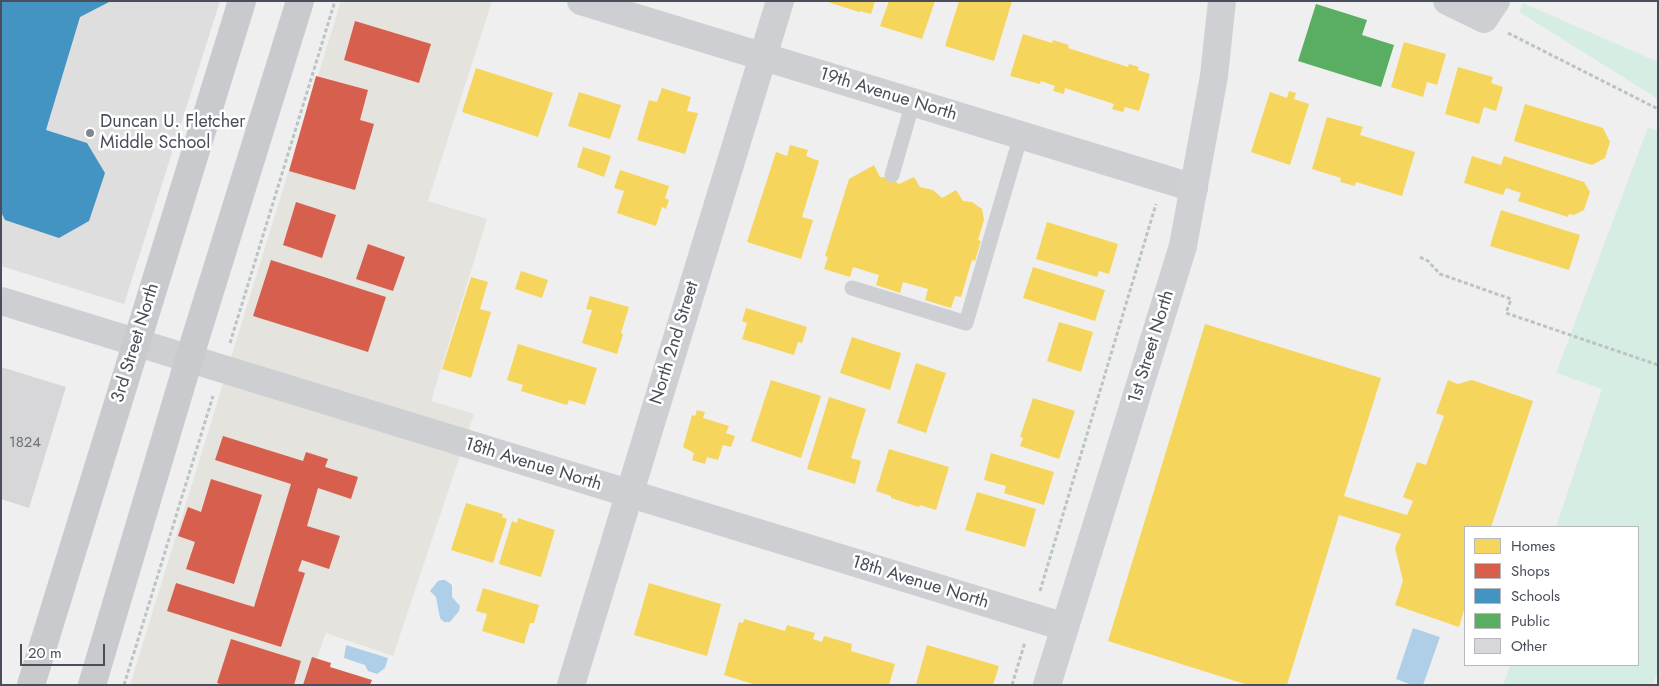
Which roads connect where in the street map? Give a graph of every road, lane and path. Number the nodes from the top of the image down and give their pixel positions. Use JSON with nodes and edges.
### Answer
{"nodes":[{"id":1,"x":242,"y":1,"type":"edge"},
{"id":2,"x":300,"y":1,"type":"edge"},
{"id":3,"x":582,"y":1,"type":"edge"},
{"id":4,"x":780,"y":1,"type":"edge"},
{"id":5,"x":1222,"y":1,"type":"edge"},
{"id":6,"x":1447,"y":1,"type":"edge"},
{"id":7,"x":1490,"y":10,"type":"edge"},
{"id":8,"x":763,"y":56,"type":"junction"},
{"id":9,"x":913,"y":102,"type":"junction"},
{"id":10,"x":1658,"y":109,"type":"edge"},
{"id":11,"x":1021,"y":135,"type":"junction"},
{"id":12,"x":892,"y":175,"type":"dead end"},
{"id":13,"x":1163,"y":179,"type":"junction"},
{"id":14,"x":1194,"y":188,"type":"junction"},
{"id":15,"x":1420,"y":257,"type":"dead end"},
{"id":16,"x":852,"y":288,"type":"dead end"},
{"id":17,"x":1,"y":301,"type":"edge"},
{"id":18,"x":136,"y":344,"type":"junction"},
{"id":19,"x":189,"y":359,"type":"junction"},
{"id":20,"x":1658,"y":365,"type":"edge"},
{"id":21,"x":629,"y":494,"type":"junction"},
{"id":22,"x":1032,"y":618,"type":"junction"},
{"id":23,"x":1065,"y":627,"type":"junction"},
{"id":24,"x":31,"y":685,"type":"edge"},
{"id":25,"x":92,"y":685,"type":"edge"},
{"id":26,"x":571,"y":685,"type":"edge"},
{"id":27,"x":1012,"y":685,"type":"edge"},
{"id":28,"x":1047,"y":685,"type":"edge"}],
"edges":[{"from":1,"to":18,"type":"main road","name":"3rd Street North"},
{"from":2,"to":19,"type":"main road"},
{"from":3,"to":8,"type":"street","name":"19th Avenue North"},
{"from":4,"to":8,"type":"street","name":"North 2nd Street"},
{"from":5,"to":14,"type":"street","name":"1st Street North"},
{"from":6,"to":7,"type":"street"},
{"from":7,"to":10,"type":"path"},
{"from":8,"to":9,"type":"street","name":"19th Avenue North"},
{"from":8,"to":21,"type":"street","name":"North 2nd Street"},
{"from":9,"to":11,"type":"street","name":"19th Avenue North"},
{"from":9,"to":12,"type":"lane"},
{"from":11,"to":13,"type":"street","name":"19th Avenue North"},
{"from":11,"to":16,"type":"lane"},
{"from":13,"to":14,"type":"street","name":"19th Avenue North"},
{"from":13,"to":22,"type":"path"},
{"from":14,"to":23,"type":"street","name":"1st Street North"},
{"from":15,"to":20,"type":"path"},
{"from":17,"to":18,"type":"street","name":"18th Avenue North"},
{"from":18,"to":19,"type":"street","name":"18th Avenue North"},
{"from":18,"to":24,"type":"main road","name":"3rd Street North"},
{"from":19,"to":21,"type":"street","name":"18th Avenue North"},
{"from":19,"to":25,"type":"main road"},
{"from":21,"to":22,"type":"street","name":"18th Avenue North"},
{"from":21,"to":26,"type":"street","name":"North 2nd Street"},
{"from":22,"to":23,"type":"street","name":"18th Avenue North"},
{"from":22,"to":27,"type":"path"},
{"from":23,"to":28,"type":"street","name":"1st Street North"}]}
